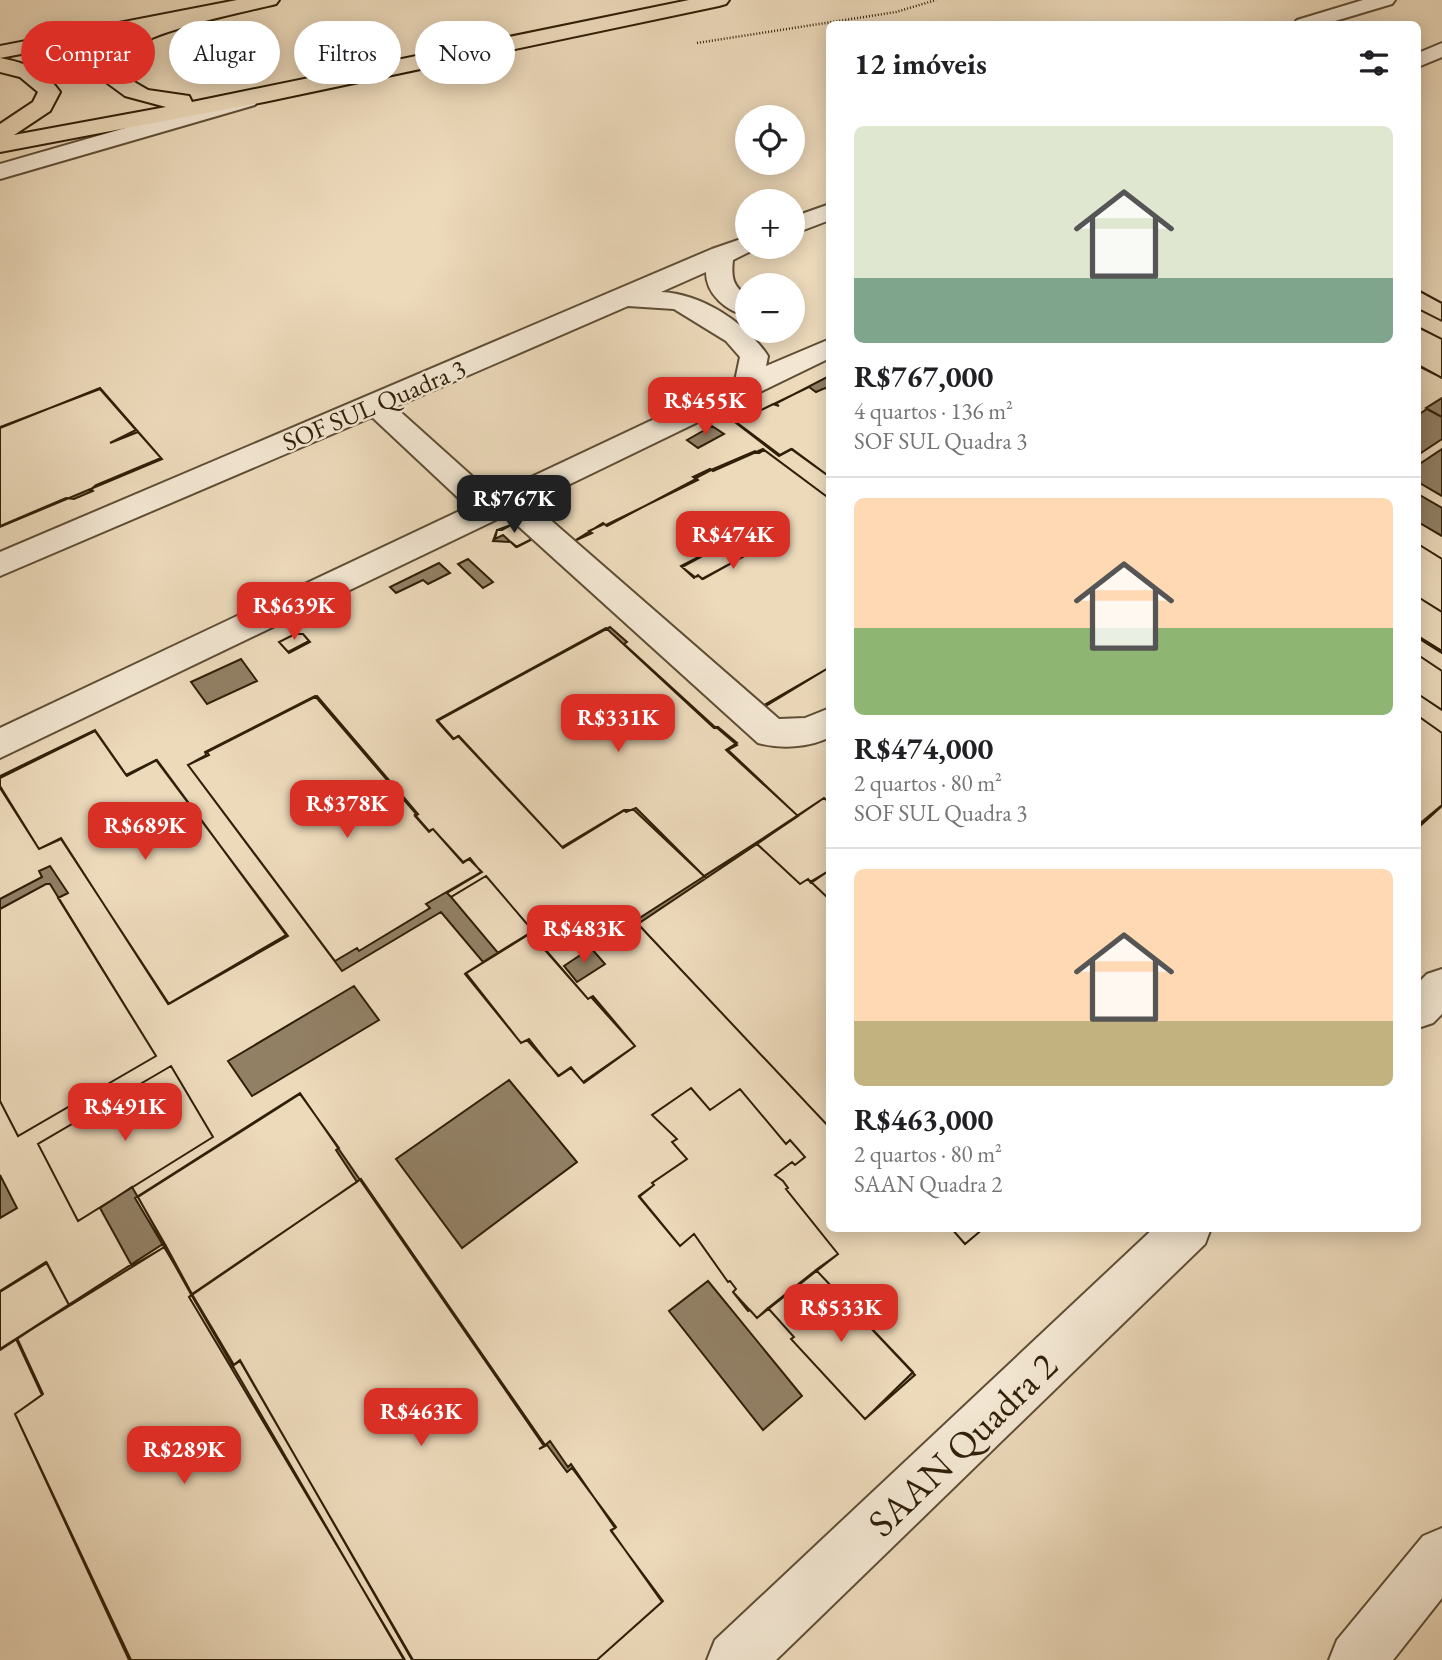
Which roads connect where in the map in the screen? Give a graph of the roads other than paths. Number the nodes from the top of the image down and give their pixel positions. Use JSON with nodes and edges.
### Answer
{"nodes":[{"id":1,"x":269,"y":0,"type":"edge"},
{"id":2,"x":719,"y":0,"type":"edge"},
{"id":3,"x":1385,"y":0,"type":"edge"},
{"id":4,"x":211,"y":12,"type":"junction"},
{"id":5,"x":1314,"y":21,"type":"edge"},
{"id":6,"x":1442,"y":49,"type":"edge"},
{"id":7,"x":0,"y":52,"type":"edge"},
{"id":8,"x":1421,"y":60,"type":"edge"},
{"id":9,"x":0,"y":65,"type":"edge"},
{"id":10,"x":264,"y":95,"type":"junction"},
{"id":11,"x":0,"y":134,"type":"edge"},
{"id":12,"x":0,"y":145,"type":"edge"},
{"id":13,"x":0,"y":172,"type":"edge"},
{"id":14,"x":826,"y":213,"type":"edge"},
{"id":15,"x":805,"y":221,"type":"edge"},
{"id":16,"x":734,"y":250,"type":"edge"},
{"id":17,"x":619,"y":298,"type":"junction"},
{"id":18,"x":735,"y":300,"type":"edge"},
{"id":19,"x":822,"y":345,"type":"edge"},
{"id":20,"x":749,"y":385,"type":"junction"},
{"id":21,"x":375,"y":404,"type":"junction"},
{"id":22,"x":501,"y":506,"type":"junction"},
{"id":23,"x":0,"y":565,"type":"edge"},
{"id":24,"x":826,"y":723,"type":"edge"},
{"id":25,"x":0,"y":744,"type":"edge"},
{"id":26,"x":1442,"y":987,"type":"edge"},
{"id":27,"x":1421,"y":1007,"type":"edge"},
{"id":28,"x":1184,"y":1232,"type":"edge"},
{"id":29,"x":1442,"y":1555,"type":"edge"},
{"id":30,"x":735,"y":1660,"type":"edge"},
{"id":31,"x":1357,"y":1660,"type":"edge"}],
"edges":[{"from":1,"to":4,"type":"highway"},
{"from":2,"to":10,"type":"highway"},
{"from":3,"to":5,"type":"street"},
{"from":4,"to":7,"type":"highway"},
{"from":4,"to":10,"type":"highway"},
{"from":6,"to":8,"type":"street"},
{"from":9,"to":11,"type":"highway"},
{"from":10,"to":12,"type":"highway"},
{"from":10,"to":13,"type":"street"},
{"from":14,"to":15,"type":"street"},
{"from":16,"to":17,"type":"street","name":"SOF SUL Quadra 3"},
{"from":16,"to":18,"type":"street"},
{"from":17,"to":20,"type":"street"},
{"from":17,"to":21,"type":"street","name":"SOF SUL Quadra 3"},
{"from":19,"to":20,"type":"street"},
{"from":20,"to":22,"type":"street"},
{"from":21,"to":22,"type":"street"},
{"from":21,"to":23,"type":"street","name":"SOF SUL Quadra 3"},
{"from":22,"to":24,"type":"street"},
{"from":22,"to":25,"type":"street"},
{"from":26,"to":27,"type":"street"},
{"from":28,"to":30,"type":"street","name":"SAAN Quadra 2"},
{"from":29,"to":31,"type":"street"}]}
